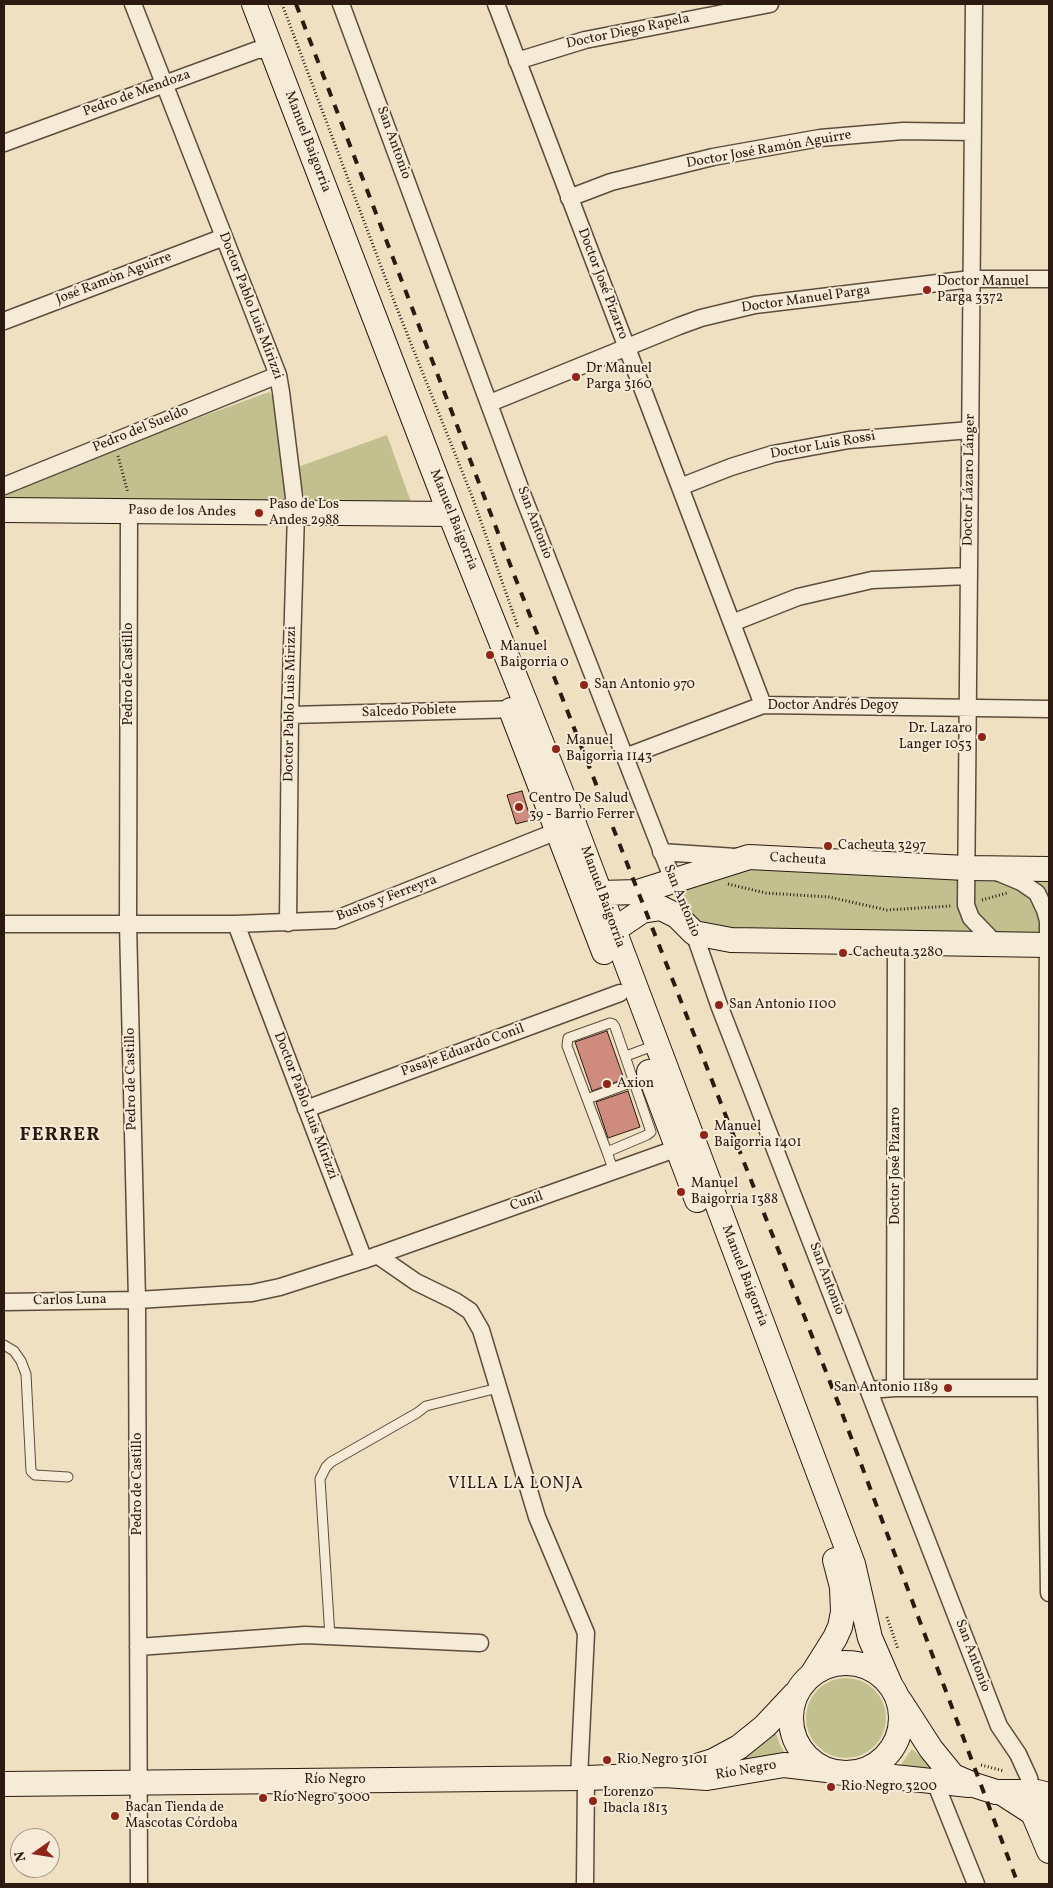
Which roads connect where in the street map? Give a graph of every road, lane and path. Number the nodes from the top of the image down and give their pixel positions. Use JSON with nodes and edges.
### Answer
{"nodes":[{"id":1,"x":134,"y":4,"type":"edge"},
{"id":2,"x":240,"y":4,"type":"edge"},
{"id":3,"x":254,"y":4,"type":"edge"},
{"id":4,"x":282,"y":4,"type":"edge"},
{"id":5,"x":341,"y":4,"type":"edge"},
{"id":6,"x":496,"y":4,"type":"edge"},
{"id":7,"x":770,"y":4,"type":"edge"},
{"id":8,"x":974,"y":4,"type":"edge"},
{"id":9,"x":265,"y":50,"type":"junction"},
{"id":10,"x":517,"y":61,"type":"junction"},
{"id":11,"x":165,"y":84,"type":"junction"},
{"id":12,"x":972,"y":132,"type":"junction"},
{"id":13,"x":4,"y":143,"type":"edge"},
{"id":14,"x":569,"y":198,"type":"junction"},
{"id":15,"x":224,"y":237,"type":"junction"},
{"id":16,"x":971,"y":279,"type":"junction"},
{"id":17,"x":1049,"y":280,"type":"edge"},
{"id":18,"x":4,"y":322,"type":"edge"},
{"id":19,"x":626,"y":347,"type":"junction"},
{"id":20,"x":278,"y":375,"type":"junction"},
{"id":21,"x":490,"y":403,"type":"junction"},
{"id":22,"x":970,"y":430,"type":"junction"},
{"id":23,"x":116,"y":448,"type":"dead end"},
{"id":24,"x":4,"y":486,"type":"edge"},
{"id":25,"x":680,"y":487,"type":"junction"},
{"id":26,"x":130,"y":506,"type":"junction"},
{"id":27,"x":4,"y":510,"type":"edge"},
{"id":28,"x":296,"y":513,"type":"junction"},
{"id":29,"x":443,"y":514,"type":"junction"},
{"id":30,"x":968,"y":576,"type":"junction"},
{"id":31,"x":732,"y":624,"type":"junction"},
{"id":32,"x":521,"y":634,"type":"dead end"},
{"id":33,"x":763,"y":704,"type":"junction"},
{"id":34,"x":967,"y":708,"type":"junction"},
{"id":35,"x":520,"y":709,"type":"junction"},
{"id":36,"x":1049,"y":709,"type":"edge"},
{"id":37,"x":290,"y":715,"type":"junction"},
{"id":38,"x":626,"y":757,"type":"junction"},
{"id":39,"x":566,"y":827,"type":"junction"},
{"id":40,"x":661,"y":852,"type":"junction"},
{"id":41,"x":749,"y":857,"type":"junction"},
{"id":42,"x":966,"y":868,"type":"junction"},
{"id":43,"x":989,"y":869,"type":"junction"},
{"id":44,"x":1049,"y":869,"type":"edge"},
{"id":45,"x":673,"y":880,"type":"junction"},
{"id":46,"x":722,"y":882,"type":"dead end"},
{"id":47,"x":1037,"y":893,"type":"junction"},
{"id":48,"x":592,"y":894,"type":"junction"},
{"id":49,"x":966,"y":905,"type":"junction"},
{"id":50,"x":288,"y":922,"type":"junction"},
{"id":51,"x":4,"y":924,"type":"edge"},
{"id":52,"x":128,"y":924,"type":"junction"},
{"id":53,"x":236,"y":924,"type":"junction"},
{"id":54,"x":606,"y":932,"type":"junction"},
{"id":55,"x":694,"y":933,"type":"junction"},
{"id":56,"x":896,"y":944,"type":"junction"},
{"id":57,"x":996,"y":944,"type":"junction"},
{"id":58,"x":1049,"y":945,"type":"edge"},
{"id":59,"x":620,"y":993,"type":"junction"},
{"id":60,"x":641,"y":1050,"type":"junction"},
{"id":61,"x":651,"y":1076,"type":"junction"},
{"id":62,"x":587,"y":1098,"type":"junction"},
{"id":63,"x":661,"y":1104,"type":"junction"},
{"id":64,"x":306,"y":1110,"type":"junction"},
{"id":65,"x":678,"y":1148,"type":"junction"},
{"id":66,"x":607,"y":1152,"type":"junction"},
{"id":67,"x":614,"y":1172,"type":"junction"},
{"id":68,"x":370,"y":1258,"type":"junction"},
{"id":69,"x":137,"y":1300,"type":"junction"},
{"id":70,"x":4,"y":1302,"type":"edge"},
{"id":71,"x":4,"y":1345,"type":"edge"},
{"id":72,"x":498,"y":1388,"type":"junction"},
{"id":73,"x":895,"y":1388,"type":"junction"},
{"id":74,"x":1048,"y":1388,"type":"edge"},
{"id":75,"x":869,"y":1390,"type":"junction"},
{"id":76,"x":68,"y":1477,"type":"dead end"},
{"id":77,"x":1049,"y":1593,"type":"edge"},
{"id":78,"x":330,"y":1637,"type":"junction"},
{"id":79,"x":480,"y":1643,"type":"dead end"},
{"id":80,"x":138,"y":1647,"type":"junction"},
{"id":81,"x":813,"y":1673,"type":"junction"},
{"id":82,"x":893,"y":1691,"type":"junction"},
{"id":83,"x":796,"y":1694,"type":"junction"},
{"id":84,"x":827,"y":1770,"type":"junction"},
{"id":85,"x":856,"y":1772,"type":"junction"},
{"id":86,"x":665,"y":1775,"type":"junction"},
{"id":87,"x":582,"y":1778,"type":"junction"},
{"id":88,"x":138,"y":1781,"type":"junction"},
{"id":89,"x":936,"y":1782,"type":"junction"},
{"id":90,"x":4,"y":1784,"type":"edge"},
{"id":91,"x":974,"y":1786,"type":"junction"},
{"id":92,"x":1043,"y":1800,"type":"edge"},
{"id":93,"x":1049,"y":1851,"type":"edge"},
{"id":94,"x":138,"y":1884,"type":"edge"},
{"id":95,"x":584,"y":1884,"type":"edge"},
{"id":96,"x":976,"y":1884,"type":"edge"}],
"edges":[{"from":1,"to":11,"type":"street","name":"Doctor Pablo Luis Mirizzi"},
{"from":2,"to":9,"type":"main road","name":"Manuel Baigorria"},
{"from":3,"to":9,"type":"main road","name":"Manuel Baigorria"},
{"from":4,"to":32,"type":"path"},
{"from":5,"to":21,"type":"street","name":"San Antonio"},
{"from":6,"to":10,"type":"street","name":"Doctor José Pizarro"},
{"from":7,"to":10,"type":"street","name":"Doctor Diego Rapela"},
{"from":8,"to":12,"type":"street","name":"Doctor Lázaro Lánger"},
{"from":9,"to":11,"type":"street","name":"Pedro de Mendoza"},
{"from":9,"to":29,"type":"main road","name":"Manuel Baigorria"},
{"from":10,"to":14,"type":"street","name":"Doctor José Pizarro"},
{"from":11,"to":13,"type":"street","name":"Pedro de Mendoza"},
{"from":11,"to":15,"type":"street","name":"Doctor Pablo Luis Mirizzi"},
{"from":12,"to":14,"type":"street","name":"Doctor José Ramón Aguirre"},
{"from":12,"to":16,"type":"street","name":"Doctor Lázaro Lánger"},
{"from":14,"to":19,"type":"street","name":"Doctor José Pizarro"},
{"from":15,"to":18,"type":"street","name":"José Ramón Aguirre"},
{"from":15,"to":20,"type":"street","name":"Doctor Pablo Luis Mirizzi"},
{"from":16,"to":17,"type":"street","name":"Doctor Manuel Parga"},
{"from":16,"to":19,"type":"street","name":"Doctor Manuel Parga"},
{"from":16,"to":22,"type":"street","name":"Doctor Lázaro Lánger"},
{"from":19,"to":21,"type":"street","name":"Doctor Manuel Parga"},
{"from":19,"to":25,"type":"street","name":"Doctor José Pizarro"},
{"from":20,"to":24,"type":"street","name":"Pedro del Sueldo"},
{"from":20,"to":28,"type":"street","name":"Doctor Pablo Luis Mirizzi"},
{"from":21,"to":38,"type":"street","name":"San Antonio"},
{"from":22,"to":25,"type":"street","name":"Doctor Luis Rossi"},
{"from":22,"to":30,"type":"street","name":"Doctor Lázaro Lánger"},
{"from":23,"to":26,"type":"path"},
{"from":25,"to":31,"type":"street","name":"Doctor José Pizarro"},
{"from":26,"to":27,"type":"main road","name":"Paso de los Andes"},
{"from":26,"to":28,"type":"main road","name":"Paso de los Andes"},
{"from":26,"to":52,"type":"street","name":"Pedro de Castillo"},
{"from":28,"to":29,"type":"main road","name":"Paso de los Andes"},
{"from":28,"to":37,"type":"street","name":"Doctor Pablo Luis Mirizzi"},
{"from":29,"to":35,"type":"main road","name":"Manuel Baigorria"},
{"from":30,"to":31,"type":"street"},
{"from":30,"to":34,"type":"street","name":"Doctor Lázaro Lánger"},
{"from":31,"to":33,"type":"street","name":"Doctor José Pizarro"},
{"from":33,"to":34,"type":"street","name":"Doctor Andrés Degoy"},
{"from":33,"to":38,"type":"street","name":"Doctor Andrés Degoy"},
{"from":34,"to":36,"type":"street","name":"Doctor Andrés Degoy"},
{"from":34,"to":42,"type":"street","name":"Doctor Lázaro Lánger"},
{"from":35,"to":37,"type":"street","name":"Salcedo Poblete"},
{"from":35,"to":39,"type":"main road","name":"Manuel Baigorria"},
{"from":37,"to":50,"type":"street","name":"Doctor Pablo Luis Mirizzi"},
{"from":38,"to":40,"type":"street","name":"San Antonio"},
{"from":39,"to":48,"type":"main road","name":"Manuel Baigorria"},
{"from":39,"to":50,"type":"street","name":"Bustos y Ferreyra"},
{"from":40,"to":41,"type":"street"},
{"from":40,"to":45,"type":"street","name":"San Antonio"},
{"from":41,"to":42,"type":"main road","name":"Cacheuta"},
{"from":41,"to":45,"type":"main road","name":"Cacheuta"},
{"from":42,"to":43,"type":"main road","name":"Cacheuta"},
{"from":42,"to":49,"type":"street","name":"Doctor Lázaro Lánger"},
{"from":43,"to":44,"type":"main road","name":"Cacheuta"},
{"from":43,"to":47,"type":"street"},
{"from":45,"to":48,"type":"main road","name":"Cacheuta"},
{"from":45,"to":55,"type":"main road","name":"San Antonio"},
{"from":46,"to":49,"type":"path"},
{"from":47,"to":49,"type":"path"},
{"from":47,"to":58,"type":"street"},
{"from":48,"to":54,"type":"main road","name":"Manuel Baigorria"},
{"from":49,"to":57,"type":"street"},
{"from":50,"to":53,"type":"street","name":"Bustos y Ferreyra"},
{"from":51,"to":52,"type":"street","name":"Bustos y Ferreyra"},
{"from":52,"to":53,"type":"street","name":"Bustos y Ferreyra"},
{"from":52,"to":69,"type":"street","name":"Pedro de Castillo"},
{"from":53,"to":64,"type":"street","name":"Doctor Pablo Luis Mirizzi"},
{"from":54,"to":55,"type":"main road"},
{"from":54,"to":59,"type":"main road","name":"Manuel Baigorria"},
{"from":54,"to":60,"type":"main road","name":"Manuel Baigorria"},
{"from":55,"to":56,"type":"main road"},
{"from":55,"to":75,"type":"street","name":"San Antonio"},
{"from":56,"to":57,"type":"main road"},
{"from":56,"to":73,"type":"street","name":"Doctor José Pizarro"},
{"from":57,"to":58,"type":"main road"},
{"from":58,"to":74,"type":"street"},
{"from":59,"to":60,"type":"main road","name":"Manuel Baigorria"},
{"from":59,"to":64,"type":"street","name":"Pasaje Eduardo Conil"},
{"from":60,"to":61,"type":"main road","name":"Manuel Baigorria"},
{"from":60,"to":61,"type":"lane"},
{"from":60,"to":62,"type":"lane"},
{"from":61,"to":62,"type":"lane"},
{"from":61,"to":63,"type":"main road","name":"Manuel Baigorria"},
{"from":61,"to":63,"type":"lane"},
{"from":62,"to":66,"type":"lane"},
{"from":63,"to":65,"type":"main road","name":"Manuel Baigorria"},
{"from":63,"to":66,"type":"lane"},
{"from":63,"to":82,"type":"main road","name":"Manuel Baigorria"},
{"from":64,"to":68,"type":"street","name":"Doctor Pablo Luis Mirizzi"},
{"from":65,"to":67,"type":"street","name":"Cunil"},
{"from":65,"to":81,"type":"main road","name":"Manuel Baigorria"},
{"from":66,"to":67,"type":"lane"},
{"from":67,"to":68,"type":"street","name":"Cunil"},
{"from":68,"to":69,"type":"street","name":"Cunil"},
{"from":68,"to":72,"type":"street"},
{"from":69,"to":70,"type":"street","name":"Carlos Luna"},
{"from":69,"to":80,"type":"street","name":"Pedro de Castillo"},
{"from":71,"to":76,"type":"lane"},
{"from":72,"to":78,"type":"lane"},
{"from":72,"to":87,"type":"street"},
{"from":73,"to":74,"type":"street"},
{"from":73,"to":75,"type":"street"},
{"from":74,"to":77,"type":"street"},
{"from":75,"to":92,"type":"street","name":"San Antonio"},
{"from":78,"to":79,"type":"street"},
{"from":78,"to":80,"type":"street"},
{"from":80,"to":88,"type":"street","name":"Pedro de Castillo"},
{"from":81,"to":82,"type":"main road"},
{"from":81,"to":83,"type":"main road"},
{"from":82,"to":85,"type":"main road"},
{"from":82,"to":91,"type":"main road"},
{"from":83,"to":84,"type":"main road"},
{"from":83,"to":86,"type":"main road","name":"Río Negro"},
{"from":84,"to":85,"type":"main road"},
{"from":84,"to":86,"type":"main road","name":"Río Negro"},
{"from":85,"to":89,"type":"main road"},
{"from":86,"to":87,"type":"main road","name":"Río Negro"},
{"from":87,"to":88,"type":"main road","name":"Río Negro"},
{"from":87,"to":95,"type":"street"},
{"from":88,"to":90,"type":"main road","name":"Río Negro"},
{"from":88,"to":94,"type":"street","name":"Pedro de Castillo"},
{"from":89,"to":91,"type":"main road"},
{"from":89,"to":96,"type":"street"},
{"from":91,"to":92,"type":"main road"},
{"from":92,"to":93,"type":"main road","name":"San Antonio"}]}
